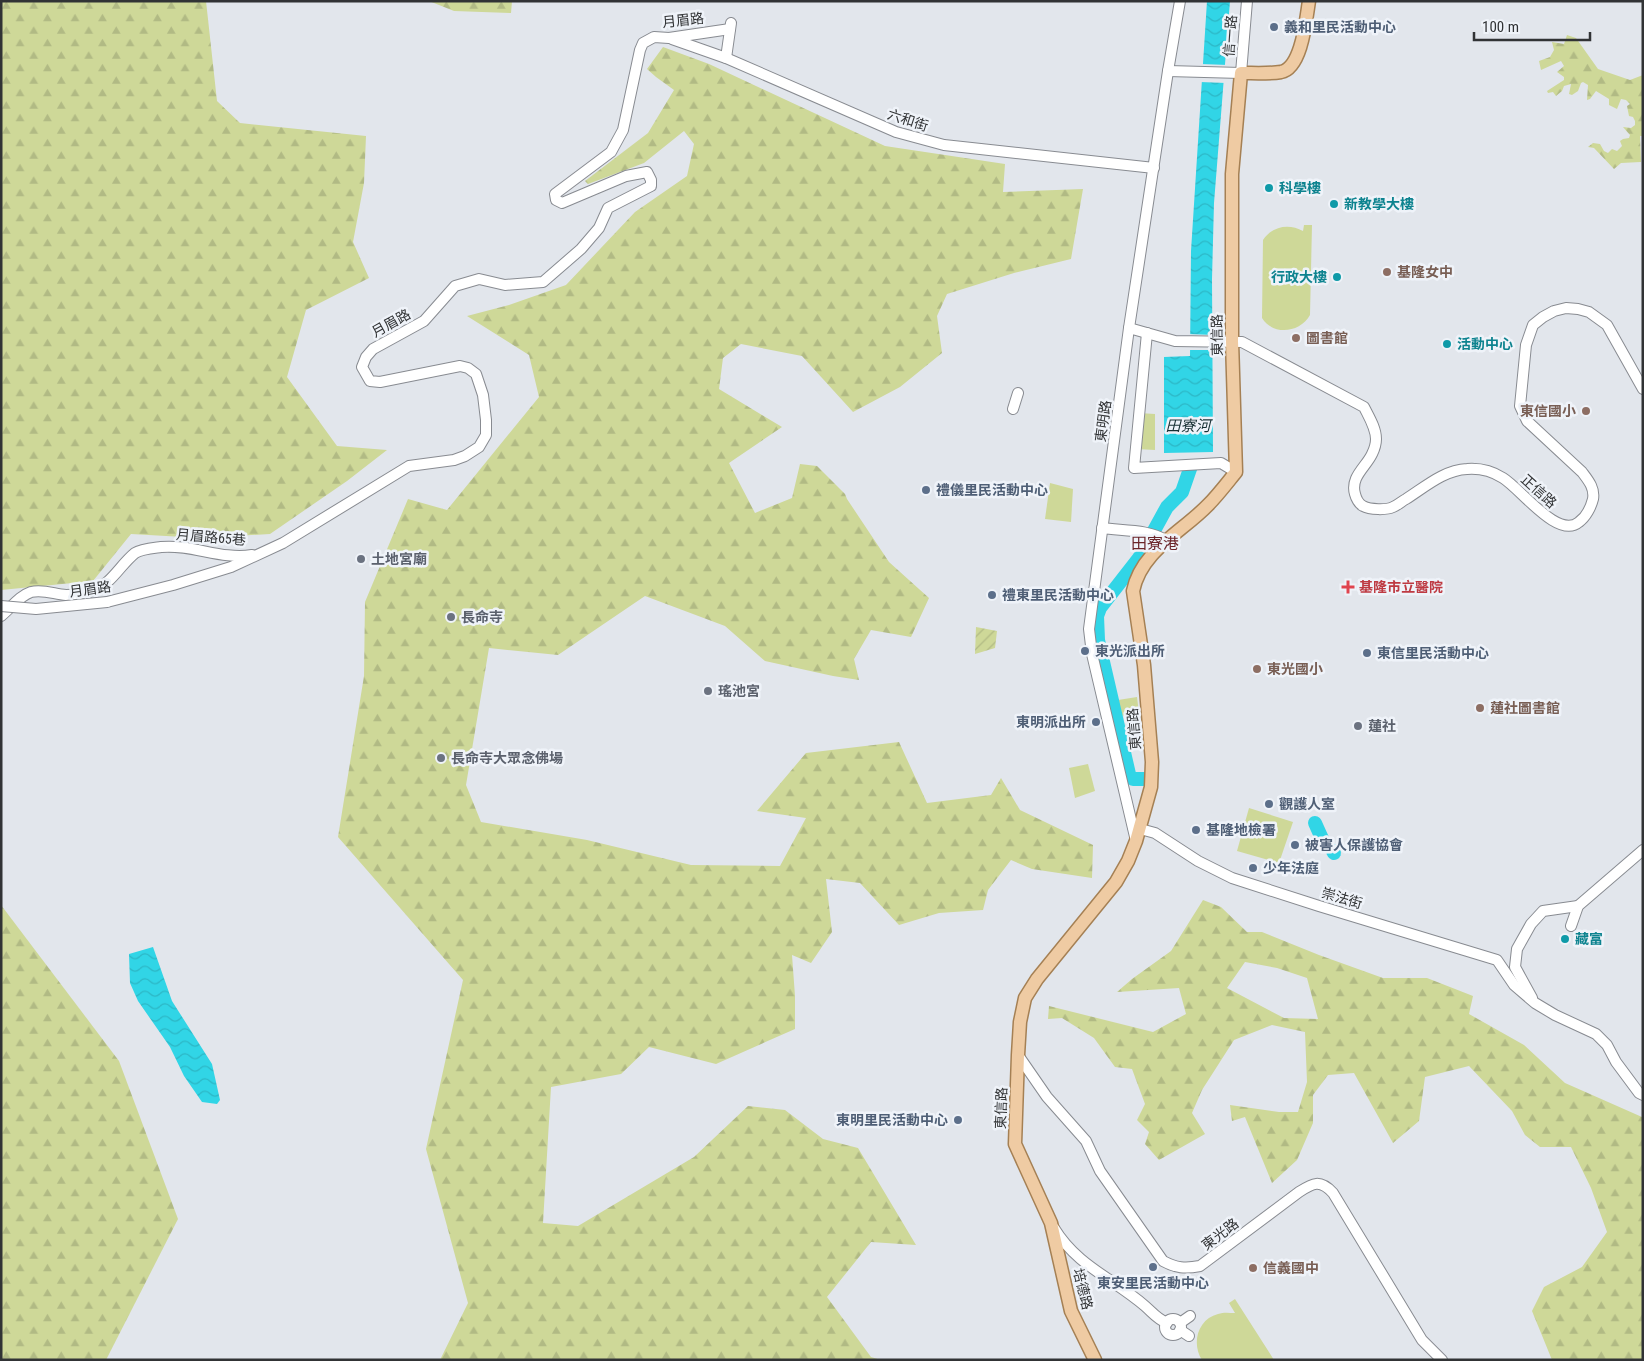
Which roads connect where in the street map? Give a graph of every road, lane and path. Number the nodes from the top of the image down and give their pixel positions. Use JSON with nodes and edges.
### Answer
{"nodes":[{"id":1,"x":1180,"y":1,"type":"edge"},
{"id":2,"x":1246,"y":1,"type":"edge"},
{"id":3,"x":1309,"y":1,"type":"edge"},
{"id":4,"x":669,"y":38,"type":"junction"},
{"id":5,"x":726,"y":58,"type":"junction"},
{"id":6,"x":1168,"y":71,"type":"junction"},
{"id":7,"x":1241,"y":73,"type":"junction"},
{"id":8,"x":1154,"y":168,"type":"junction"},
{"id":9,"x":1129,"y":328,"type":"junction"},
{"id":10,"x":1147,"y":333,"type":"junction"},
{"id":11,"x":1232,"y":341,"type":"junction"},
{"id":12,"x":1643,"y":389,"type":"edge"},
{"id":13,"x":1018,"y":393,"type":"dead end"},
{"id":14,"x":1013,"y":409,"type":"dead end"},
{"id":15,"x":1236,"y":472,"type":"junction"},
{"id":16,"x":1102,"y":528,"type":"junction"},
{"id":17,"x":1164,"y":538,"type":"junction"},
{"id":18,"x":263,"y":553,"type":"junction"},
{"id":19,"x":1,"y":606,"type":"edge"},
{"id":20,"x":1,"y":616,"type":"edge"},
{"id":21,"x":1137,"y":827,"type":"junction"},
{"id":22,"x":1643,"y":850,"type":"edge"},
{"id":23,"x":1578,"y":906,"type":"junction"},
{"id":24,"x":1571,"y":926,"type":"dead end"},
{"id":25,"x":1535,"y":1003,"type":"junction"},
{"id":26,"x":1018,"y":1055,"type":"junction"},
{"id":27,"x":1643,"y":1095,"type":"edge"},
{"id":28,"x":1051,"y":1223,"type":"junction"},
{"id":29,"x":1190,"y":1316,"type":"dead end"},
{"id":30,"x":1095,"y":1360,"type":"edge"},
{"id":31,"x":1442,"y":1360,"type":"edge"}],
"edges":[{"from":1,"to":6,"type":"street","name":"東明路"},
{"from":2,"to":7,"type":"street","name":"信一路"},
{"from":3,"to":7,"type":"main road"},
{"from":4,"to":5,"type":"street","name":"六和街"},
{"from":4,"to":5,"type":"street","name":"月眉路"},
{"from":4,"to":18,"type":"street","name":"月眉路"},
{"from":5,"to":8,"type":"street","name":"六和街"},
{"from":6,"to":7,"type":"street"},
{"from":6,"to":8,"type":"street","name":"東明路"},
{"from":7,"to":11,"type":"main road","name":"東信路"},
{"from":8,"to":9,"type":"street","name":"東明路"},
{"from":9,"to":10,"type":"street","name":"正信路"},
{"from":9,"to":16,"type":"street","name":"東明路"},
{"from":10,"to":11,"type":"street","name":"正信路"},
{"from":10,"to":15,"type":"street"},
{"from":11,"to":12,"type":"street","name":"正信路"},
{"from":11,"to":15,"type":"main road","name":"東信路"},
{"from":13,"to":14,"type":"street"},
{"from":15,"to":17,"type":"main road","name":"東信路"},
{"from":16,"to":17,"type":"street"},
{"from":16,"to":21,"type":"street","name":"東明路"},
{"from":17,"to":21,"type":"main road","name":"東信路"},
{"from":18,"to":19,"type":"street","name":"月眉路","bridge":true},
{"from":18,"to":20,"type":"street","name":"月眉路65巷"},
{"from":21,"to":25,"type":"street","name":"崇法街"},
{"from":21,"to":26,"type":"main road","name":"東信路"},
{"from":22,"to":23,"type":"street"},
{"from":23,"to":24,"type":"street"},
{"from":23,"to":25,"type":"street"},
{"from":25,"to":27,"type":"street","name":"崇法街"},
{"from":26,"to":28,"type":"main road","name":"東信路"},
{"from":26,"to":31,"type":"street","name":"東光路"},
{"from":28,"to":29,"type":"street","name":"東信路"},
{"from":28,"to":30,"type":"main road","name":"培德路"}]}
